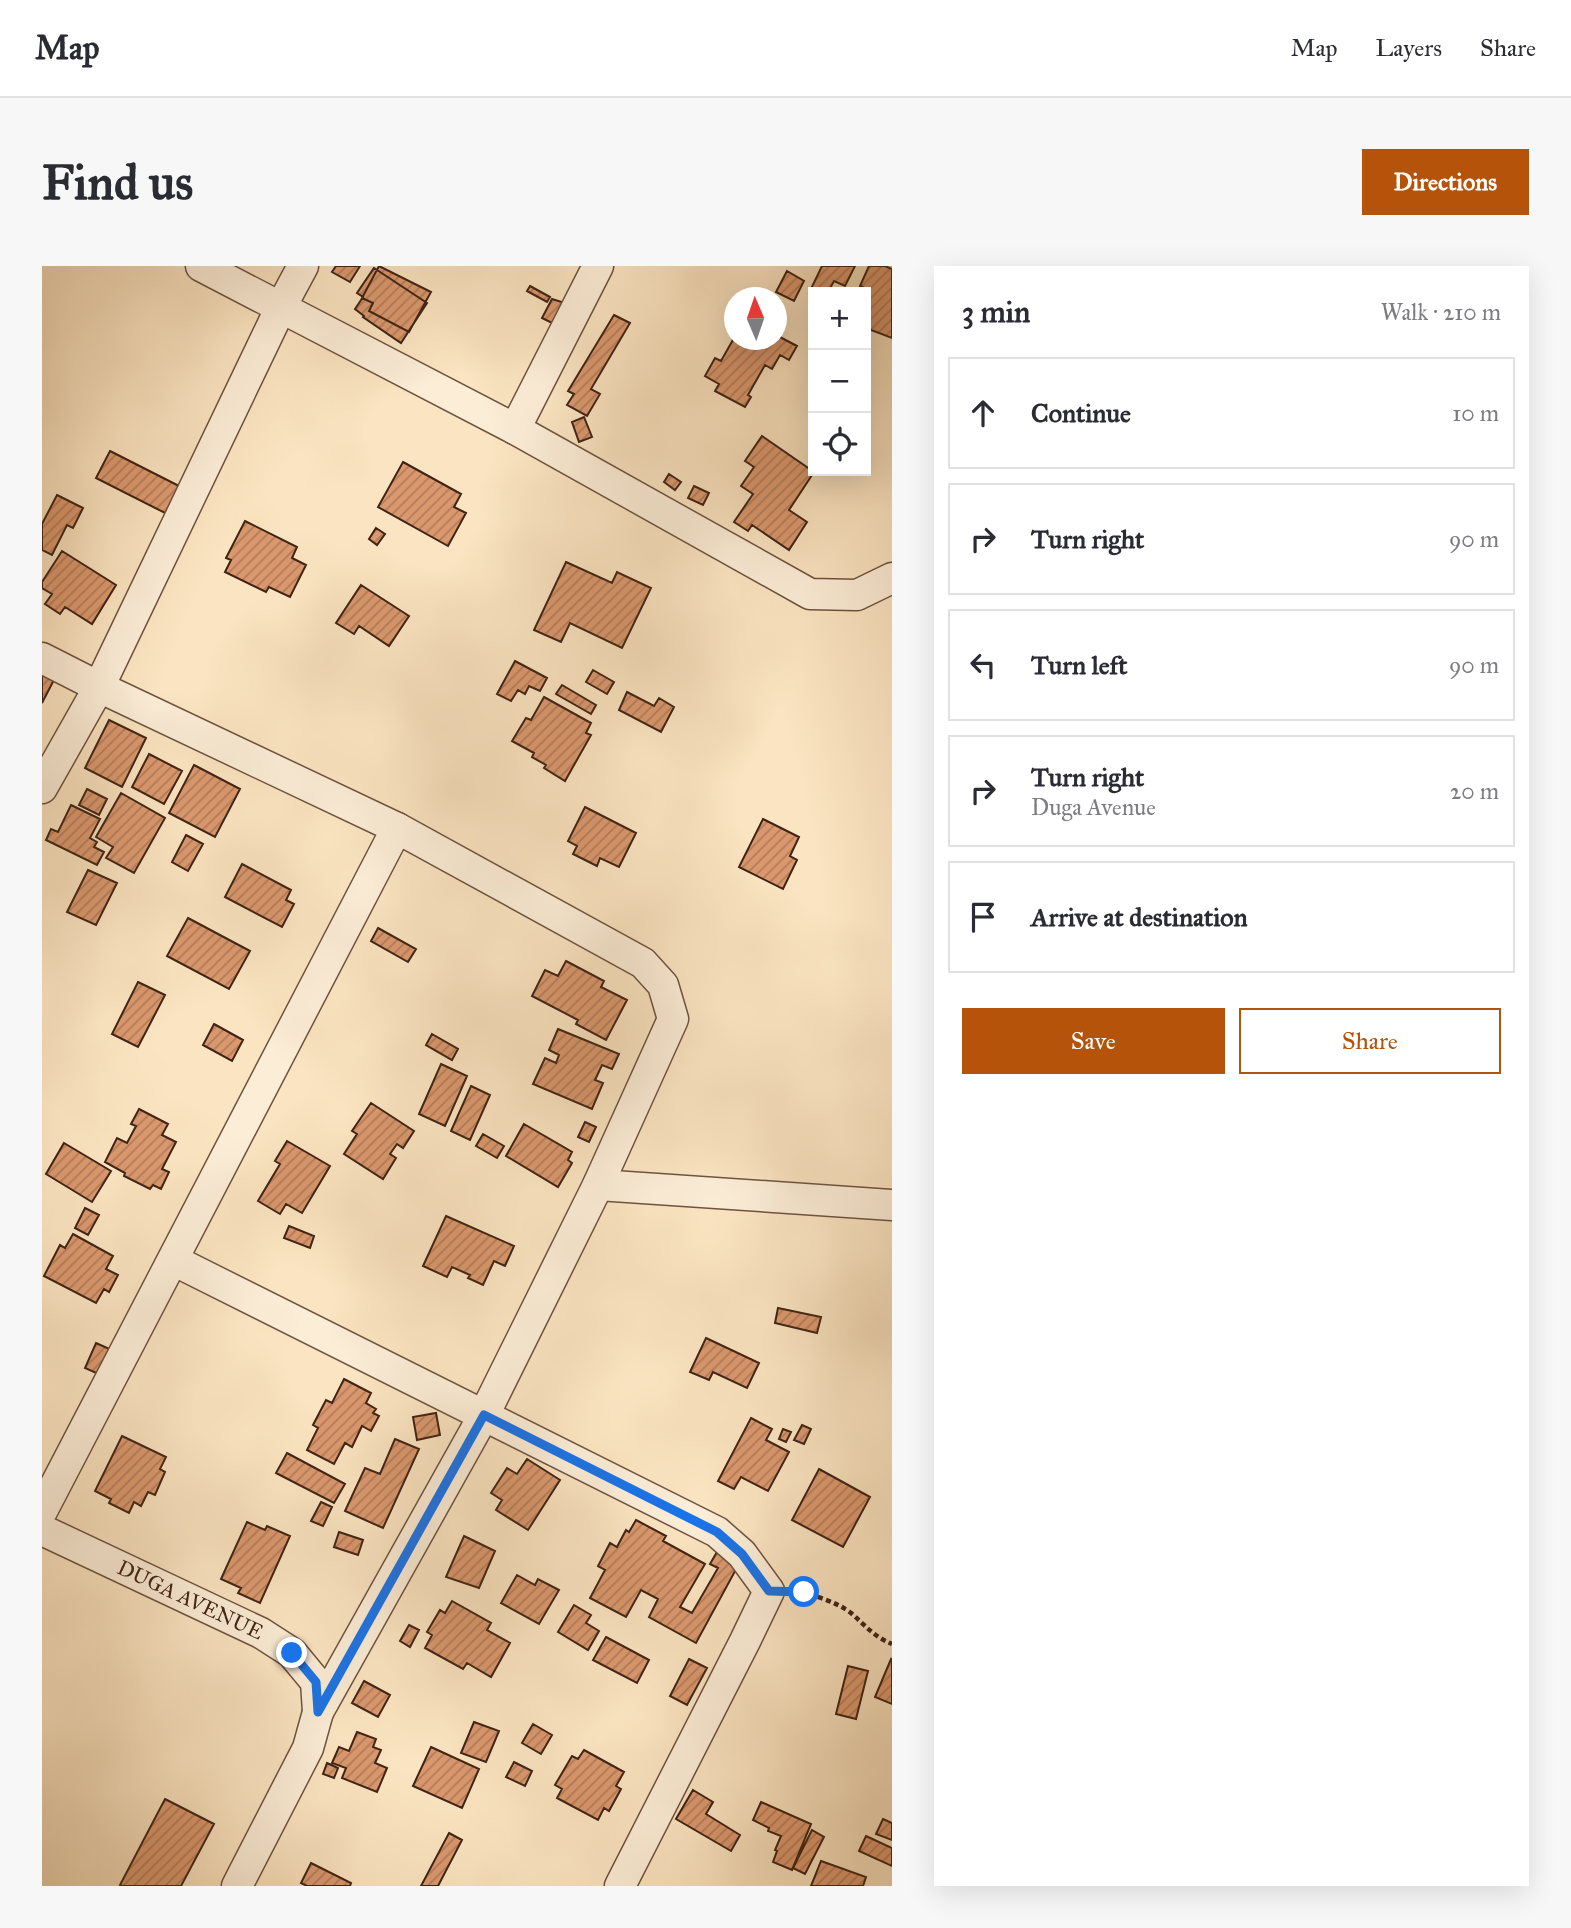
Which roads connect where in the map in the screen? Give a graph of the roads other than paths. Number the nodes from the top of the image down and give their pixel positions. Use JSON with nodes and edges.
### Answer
{"nodes":[{"id":1,"x":201,"y":266,"type":"edge"},
{"id":2,"x":303,"y":266,"type":"edge"},
{"id":3,"x":598,"y":266,"type":"edge"},
{"id":4,"x":281,"y":307,"type":"junction"},
{"id":5,"x":515,"y":429,"type":"junction"},
{"id":6,"x":886,"y":591,"type":"edge"},
{"id":7,"x":42,"y":657,"type":"edge"},
{"id":8,"x":99,"y":687,"type":"junction"},
{"id":9,"x":42,"y":788,"type":"edge"},
{"id":10,"x":397,"y":828,"type":"junction"},
{"id":11,"x":598,"y":1185,"type":"junction"},
{"id":12,"x":892,"y":1205,"type":"edge"},
{"id":13,"x":173,"y":1260,"type":"junction"},
{"id":14,"x":484,"y":1415,"type":"junction"},
{"id":15,"x":42,"y":1511,"type":"edge"},
{"id":16,"x":42,"y":1530,"type":"edge"},
{"id":17,"x":318,"y":1712,"type":"junction"},
{"id":18,"x":237,"y":1886,"type":"edge"},
{"id":19,"x":620,"y":1886,"type":"edge"}],
"edges":[{"from":1,"to":4,"type":"street"},
{"from":2,"to":4,"type":"street"},
{"from":3,"to":5,"type":"street"},
{"from":4,"to":5,"type":"street"},
{"from":4,"to":8,"type":"street"},
{"from":5,"to":6,"type":"street"},
{"from":7,"to":8,"type":"street"},
{"from":8,"to":9,"type":"street"},
{"from":8,"to":10,"type":"street"},
{"from":10,"to":11,"type":"street"},
{"from":10,"to":13,"type":"street"},
{"from":11,"to":12,"type":"street"},
{"from":11,"to":14,"type":"street"},
{"from":13,"to":14,"type":"street"},
{"from":13,"to":15,"type":"street"},
{"from":14,"to":17,"type":"street"},
{"from":14,"to":19,"type":"street"},
{"from":16,"to":17,"type":"street","name":"DUGA AVENUE"},
{"from":17,"to":18,"type":"street","name":"DUGA AVENUE"}]}
